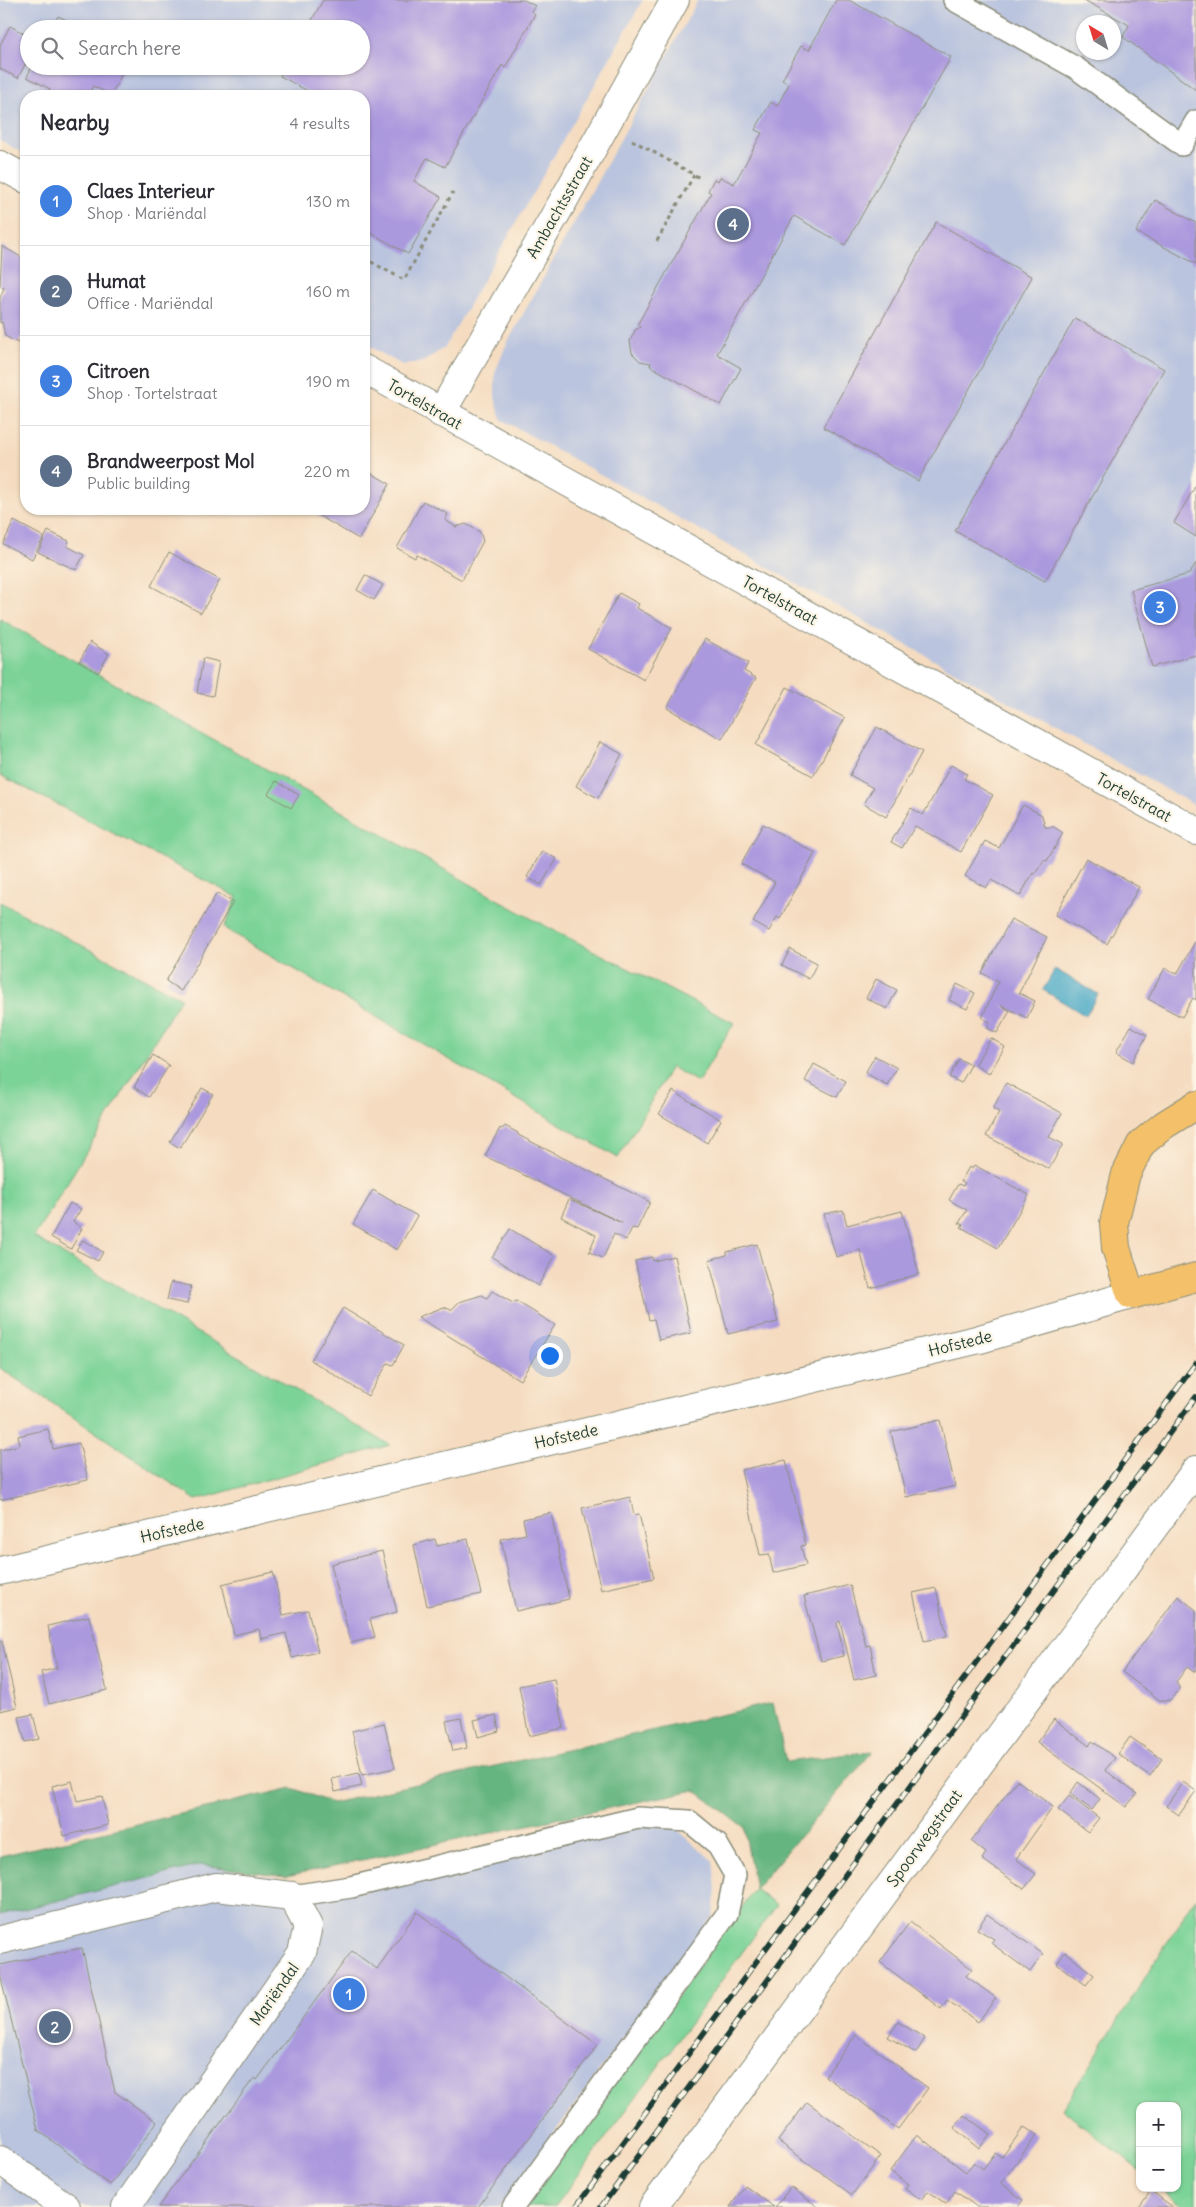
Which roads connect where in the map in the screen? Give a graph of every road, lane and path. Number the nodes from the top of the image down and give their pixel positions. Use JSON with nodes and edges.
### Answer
{"nodes":[{"id":1,"x":675,"y":0,"type":"edge"},
{"id":2,"x":954,"y":0,"type":"edge"},
{"id":3,"x":1196,"y":121,"type":"edge"},
{"id":4,"x":605,"y":125,"type":"junction"},
{"id":5,"x":0,"y":165,"type":"edge"},
{"id":6,"x":694,"y":175,"type":"junction"},
{"id":7,"x":20,"y":177,"type":"edge"},
{"id":8,"x":700,"y":178,"type":"dead end"},
{"id":9,"x":453,"y":192,"type":"dead end"},
{"id":10,"x":657,"y":241,"type":"dead end"},
{"id":11,"x":370,"y":261,"type":"edge"},
{"id":12,"x":370,"y":372,"type":"edge"},
{"id":13,"x":441,"y":413,"type":"junction"},
{"id":14,"x":1196,"y":831,"type":"edge"},
{"id":15,"x":1196,"y":1106,"type":"edge"},
{"id":16,"x":1196,"y":1277,"type":"edge"},
{"id":17,"x":1131,"y":1295,"type":"junction"},
{"id":18,"x":1196,"y":1470,"type":"edge"},
{"id":19,"x":0,"y":1571,"type":"edge"},
{"id":20,"x":292,"y":1896,"type":"junction"},
{"id":21,"x":0,"y":1940,"type":"edge"},
{"id":22,"x":0,"y":2160,"type":"edge"},
{"id":23,"x":66,"y":2207,"type":"edge"},
{"id":24,"x":126,"y":2207,"type":"edge"},
{"id":25,"x":513,"y":2207,"type":"edge"},
{"id":26,"x":653,"y":2207,"type":"edge"}],
"edges":[{"from":1,"to":4,"type":"street","name":"Ambachtsstraat"},
{"from":2,"to":3,"type":"lane"},
{"from":4,"to":6,"type":"path"},
{"from":4,"to":13,"type":"street","name":"Ambachtsstraat"},
{"from":5,"to":7,"type":"street"},
{"from":6,"to":8,"type":"path"},
{"from":6,"to":10,"type":"path"},
{"from":9,"to":11,"type":"path"},
{"from":12,"to":13,"type":"street","name":"Tortelstraat"},
{"from":13,"to":14,"type":"street","name":"Tortelstraat"},
{"from":15,"to":17,"type":"main road"},
{"from":16,"to":17,"type":"main road"},
{"from":17,"to":19,"type":"street","name":"Hofstede"},
{"from":18,"to":26,"type":"street","name":"Spoorwegstraat"},
{"from":20,"to":21,"type":"street"},
{"from":20,"to":24,"type":"street","name":"Mariëndal"},
{"from":20,"to":25,"type":"lane"},
{"from":22,"to":23,"type":"street"}]}
